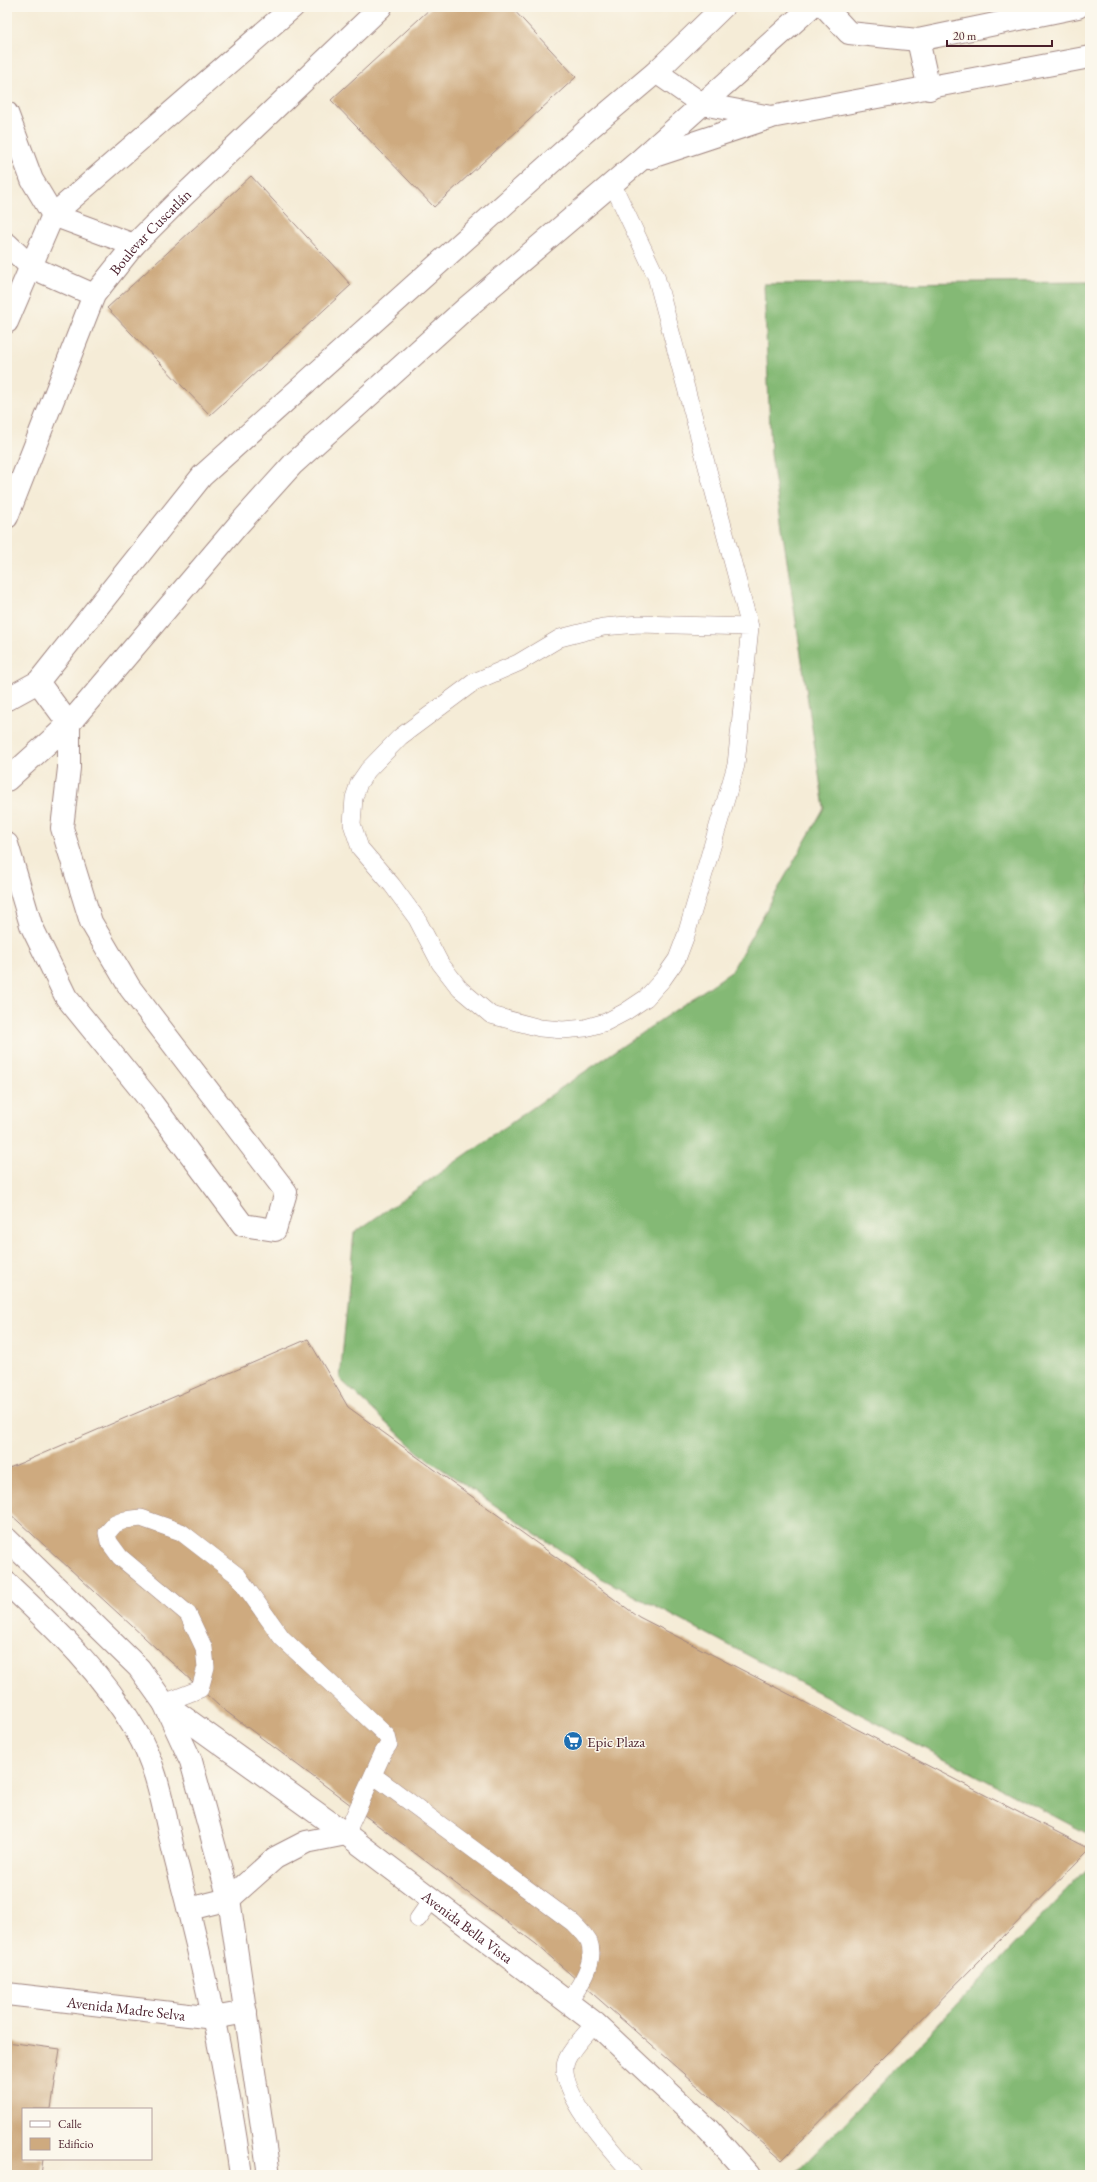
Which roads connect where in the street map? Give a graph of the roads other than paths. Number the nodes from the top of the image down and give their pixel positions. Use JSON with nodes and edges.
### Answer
{"nodes":[{"id":1,"x":293,"y":7,"type":"edge"},
{"id":2,"x":381,"y":7,"type":"edge"},
{"id":3,"x":723,"y":7,"type":"edge"},
{"id":4,"x":811,"y":7,"type":"edge"},
{"id":5,"x":825,"y":7,"type":"edge"},
{"id":6,"x":1078,"y":7,"type":"edge"},
{"id":7,"x":918,"y":40,"type":"junction"},
{"id":8,"x":1090,"y":57,"type":"edge"},
{"id":9,"x":656,"y":72,"type":"junction"},
{"id":10,"x":929,"y":88,"type":"junction"},
{"id":11,"x":702,"y":104,"type":"junction"},
{"id":12,"x":7,"y":113,"type":"edge"},
{"id":13,"x":771,"y":117,"type":"junction"},
{"id":14,"x":639,"y":161,"type":"junction"},
{"id":15,"x":612,"y":184,"type":"junction"},
{"id":16,"x":53,"y":215,"type":"junction"},
{"id":17,"x":7,"y":244,"type":"edge"},
{"id":18,"x":134,"y":245,"type":"junction"},
{"id":19,"x":31,"y":267,"type":"junction"},
{"id":20,"x":94,"y":296,"type":"junction"},
{"id":21,"x":7,"y":322,"type":"edge"},
{"id":22,"x":7,"y":517,"type":"edge"},
{"id":23,"x":750,"y":627,"type":"junction"},
{"id":24,"x":38,"y":682,"type":"junction"},
{"id":25,"x":7,"y":699,"type":"edge"},
{"id":26,"x":69,"y":724,"type":"junction"},
{"id":27,"x":7,"y":780,"type":"edge"},
{"id":28,"x":7,"y":844,"type":"edge"},
{"id":29,"x":7,"y":1539,"type":"edge"},
{"id":30,"x":7,"y":1583,"type":"edge"},
{"id":31,"x":164,"y":1703,"type":"junction"},
{"id":32,"x":373,"y":1775,"type":"junction"},
{"id":33,"x":346,"y":1834,"type":"junction"},
{"id":34,"x":229,"y":1899,"type":"junction"},
{"id":35,"x":432,"y":1899,"type":"junction"},
{"id":36,"x":189,"y":1909,"type":"junction"},
{"id":37,"x":418,"y":1919,"type":"dead end"},
{"id":38,"x":7,"y":1994,"type":"edge"},
{"id":39,"x":568,"y":2003,"type":"junction"},
{"id":40,"x":246,"y":2012,"type":"junction"},
{"id":41,"x":214,"y":2018,"type":"junction"},
{"id":42,"x":595,"y":2023,"type":"junction"},
{"id":43,"x":241,"y":2175,"type":"edge"},
{"id":44,"x":269,"y":2175,"type":"edge"},
{"id":45,"x":633,"y":2175,"type":"edge"},
{"id":46,"x":749,"y":2175,"type":"edge"}],
"edges":[{"from":1,"to":16,"type":"street"},
{"from":2,"to":18,"type":"street","name":"Boulevar Cuscatlán"},
{"from":3,"to":9,"type":"street"},
{"from":4,"to":11,"type":"street"},
{"from":5,"to":7,"type":"street"},
{"from":6,"to":7,"type":"street"},
{"from":7,"to":10,"type":"street"},
{"from":8,"to":10,"type":"street"},
{"from":9,"to":11,"type":"street"},
{"from":9,"to":24,"type":"street"},
{"from":10,"to":13,"type":"street"},
{"from":11,"to":13,"type":"street"},
{"from":11,"to":14,"type":"street"},
{"from":12,"to":16,"type":"street"},
{"from":13,"to":14,"type":"street"},
{"from":14,"to":15,"type":"street"},
{"from":15,"to":23,"type":"lane"},
{"from":15,"to":26,"type":"street"},
{"from":16,"to":18,"type":"street"},
{"from":16,"to":19,"type":"street"},
{"from":17,"to":19,"type":"street"},
{"from":18,"to":20,"type":"street","name":"Boulevar Cuscatlán"},
{"from":19,"to":20,"type":"street"},
{"from":19,"to":21,"type":"street"},
{"from":20,"to":22,"type":"street","name":"Boulevar Cuscatlán"},
{"from":23,"to":23,"type":"lane"},
{"from":24,"to":25,"type":"street"},
{"from":24,"to":26,"type":"street"},
{"from":26,"to":27,"type":"street"},
{"from":26,"to":28,"type":"street"},
{"from":29,"to":31,"type":"street"},
{"from":30,"to":36,"type":"street"},
{"from":31,"to":32,"type":"lane"},
{"from":31,"to":33,"type":"street","name":"Avenida Bella Vista"},
{"from":31,"to":34,"type":"street"},
{"from":32,"to":33,"type":"lane"},
{"from":32,"to":39,"type":"lane"},
{"from":33,"to":34,"type":"street"},
{"from":33,"to":35,"type":"street","name":"Avenida Bella Vista"},
{"from":34,"to":36,"type":"street"},
{"from":34,"to":40,"type":"street"},
{"from":35,"to":37,"type":"lane"},
{"from":35,"to":39,"type":"street","name":"Avenida Bella Vista"},
{"from":36,"to":41,"type":"street"},
{"from":38,"to":41,"type":"street","name":"Avenida Madre Selva"},
{"from":39,"to":42,"type":"street","name":"Avenida Bella Vista"},
{"from":40,"to":41,"type":"street","name":"Avenida Madre Selva"},
{"from":40,"to":44,"type":"street"},
{"from":41,"to":43,"type":"street"},
{"from":42,"to":45,"type":"lane"},
{"from":42,"to":46,"type":"street","name":"Avenida Bella Vista"}]}
